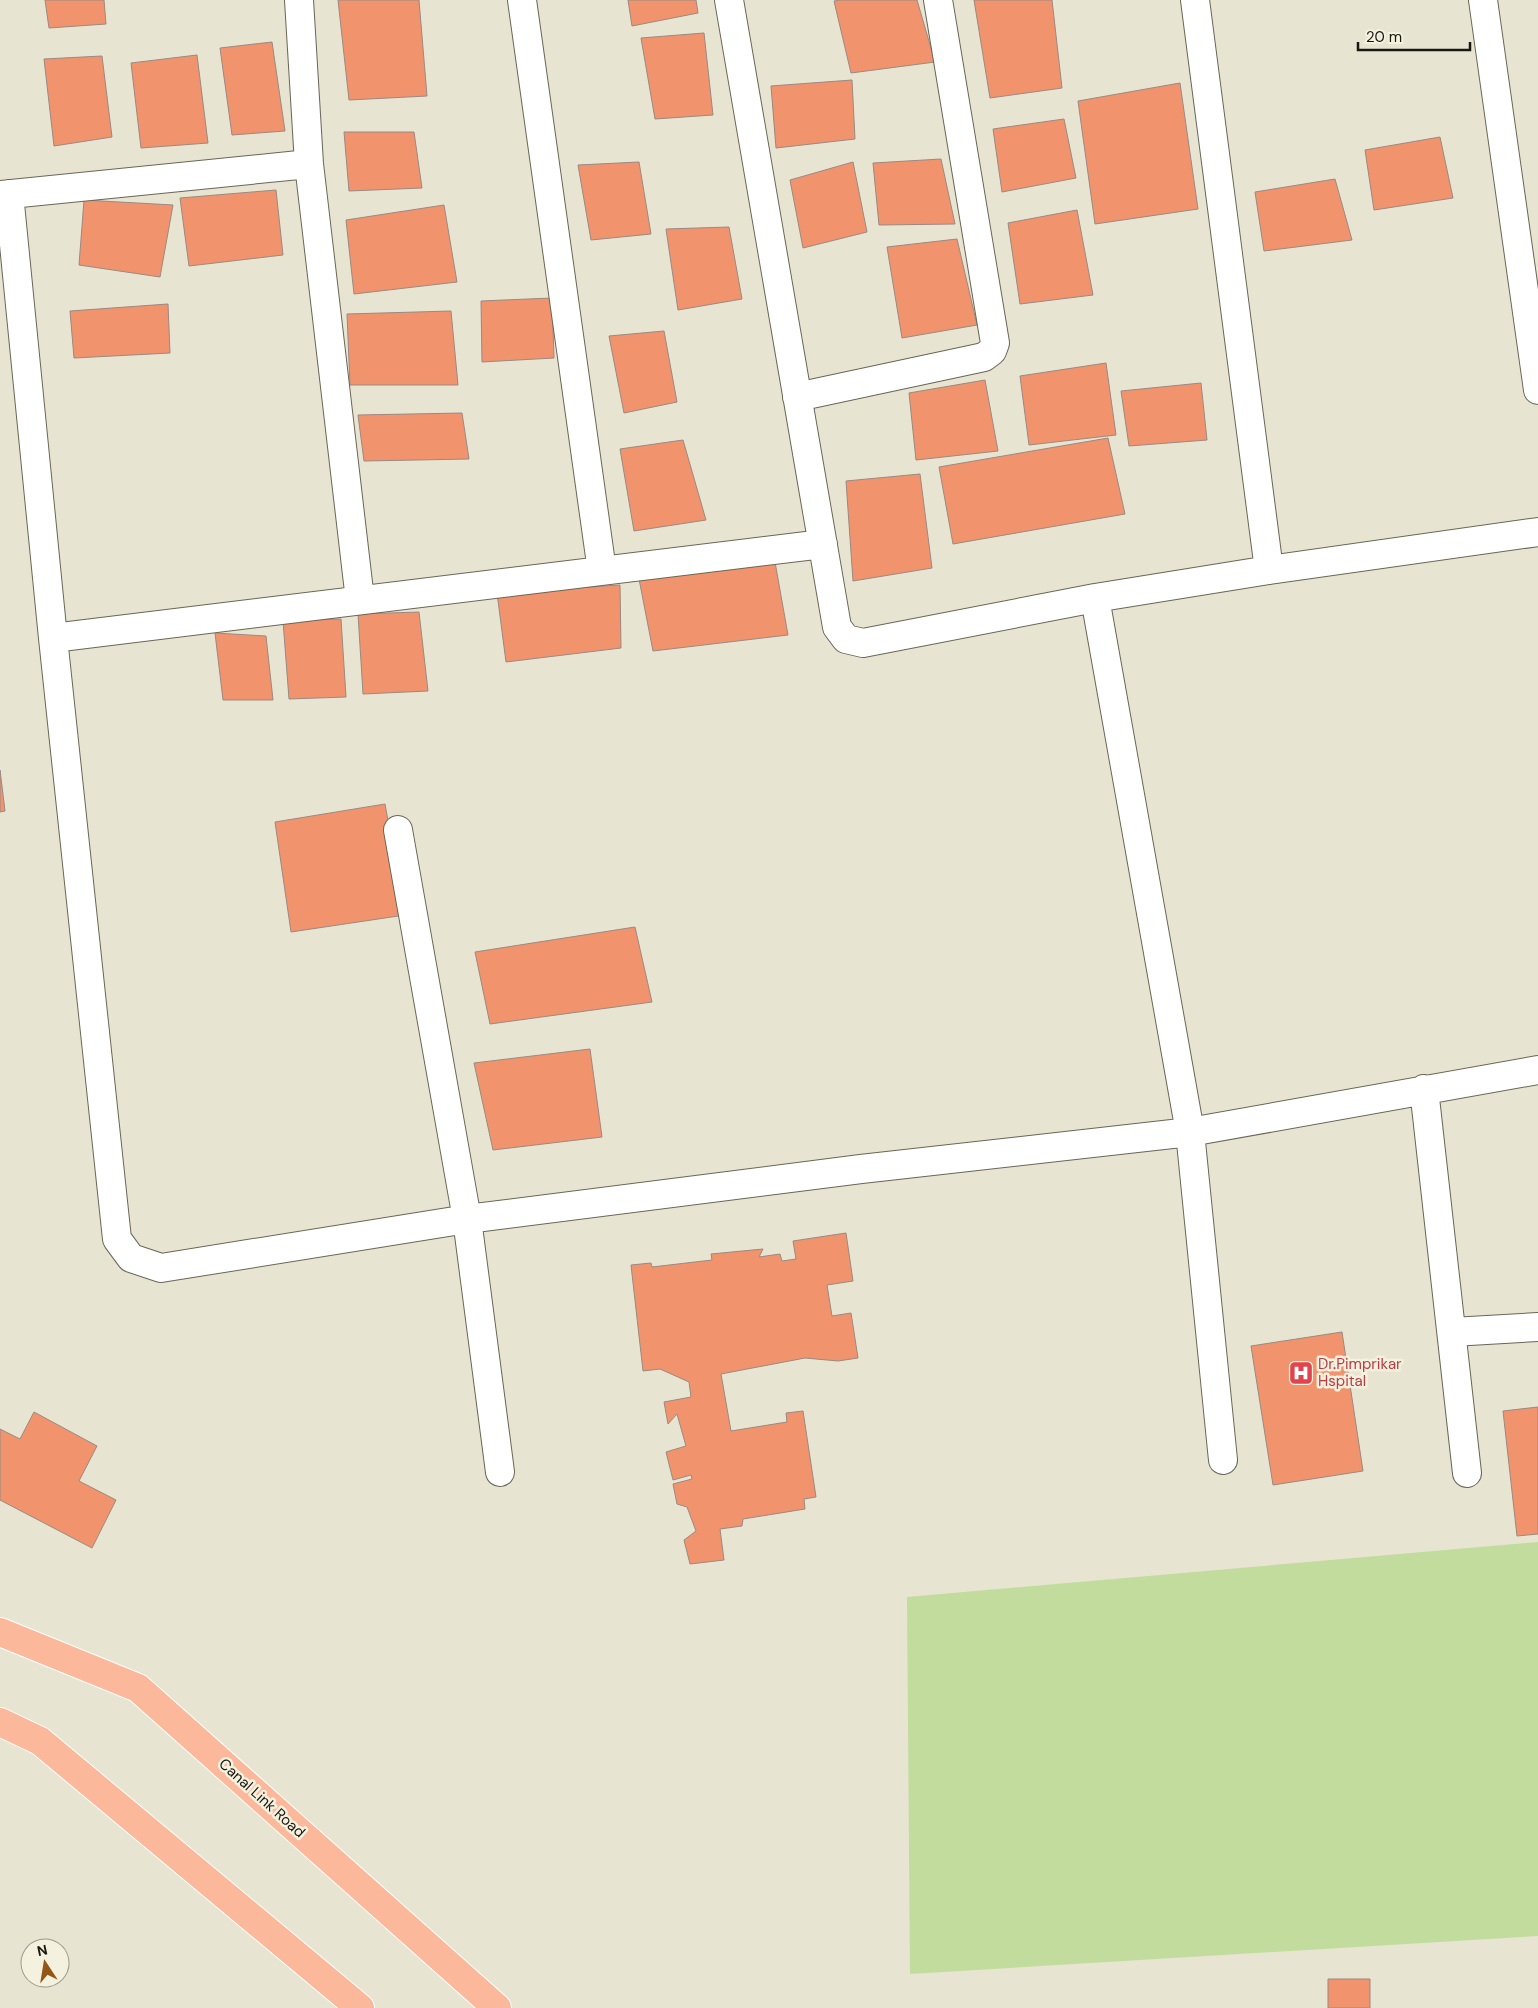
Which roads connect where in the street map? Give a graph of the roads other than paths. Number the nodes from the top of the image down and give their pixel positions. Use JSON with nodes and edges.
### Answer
{"nodes":[{"id":1,"x":299,"y":0,"type":"edge"},
{"id":2,"x":522,"y":0,"type":"edge"},
{"id":3,"x":729,"y":0,"type":"edge"},
{"id":4,"x":938,"y":0,"type":"edge"},
{"id":5,"x":1195,"y":0,"type":"edge"},
{"id":6,"x":1482,"y":0,"type":"edge"},
{"id":7,"x":309,"y":164,"type":"junction"},
{"id":8,"x":5,"y":194,"type":"edge"},
{"id":9,"x":1538,"y":390,"type":"edge"},
{"id":10,"x":797,"y":397,"type":"junction"},
{"id":11,"x":1538,"y":532,"type":"edge"},
{"id":12,"x":823,"y":544,"type":"junction"},
{"id":13,"x":1269,"y":570,"type":"junction"},
{"id":14,"x":602,"y":571,"type":"junction"},
{"id":15,"x":1095,"y":598,"type":"junction"},
{"id":16,"x":360,"y":600,"type":"junction"},
{"id":17,"x":53,"y":638,"type":"junction"},
{"id":18,"x":398,"y":830,"type":"dead end"},
{"id":19,"x":1538,"y":1070,"type":"edge"},
{"id":20,"x":1424,"y":1089,"type":"junction"},
{"id":21,"x":1190,"y":1132,"type":"junction"},
{"id":22,"x":468,"y":1218,"type":"junction"},
{"id":23,"x":1538,"y":1327,"type":"edge"},
{"id":24,"x":1452,"y":1332,"type":"junction"},
{"id":25,"x":1223,"y":1460,"type":"dead end"},
{"id":26,"x":500,"y":1472,"type":"dead end"},
{"id":27,"x":1467,"y":1473,"type":"dead end"},
{"id":28,"x":0,"y":1632,"type":"edge"},
{"id":29,"x":0,"y":1722,"type":"edge"},
{"id":30,"x":360,"y":2008,"type":"edge"},
{"id":31,"x":497,"y":2008,"type":"edge"}],
"edges":[{"from":1,"to":7,"type":"street"},
{"from":2,"to":14,"type":"street"},
{"from":3,"to":10,"type":"street"},
{"from":4,"to":10,"type":"street"},
{"from":5,"to":13,"type":"street"},
{"from":6,"to":9,"type":"street"},
{"from":7,"to":8,"type":"street"},
{"from":7,"to":16,"type":"street"},
{"from":8,"to":17,"type":"street"},
{"from":10,"to":12,"type":"street"},
{"from":11,"to":13,"type":"street"},
{"from":12,"to":14,"type":"street"},
{"from":12,"to":15,"type":"street"},
{"from":13,"to":15,"type":"street"},
{"from":14,"to":16,"type":"street"},
{"from":15,"to":21,"type":"street"},
{"from":16,"to":17,"type":"street"},
{"from":17,"to":22,"type":"street"},
{"from":18,"to":22,"type":"street"},
{"from":19,"to":20,"type":"street"},
{"from":20,"to":21,"type":"street"},
{"from":20,"to":24,"type":"street"},
{"from":21,"to":22,"type":"street"},
{"from":21,"to":25,"type":"street"},
{"from":22,"to":26,"type":"street"},
{"from":23,"to":24,"type":"street"},
{"from":24,"to":27,"type":"street"},
{"from":28,"to":31,"type":"main road","name":"Canal Link Road"},
{"from":29,"to":30,"type":"main road"}]}
